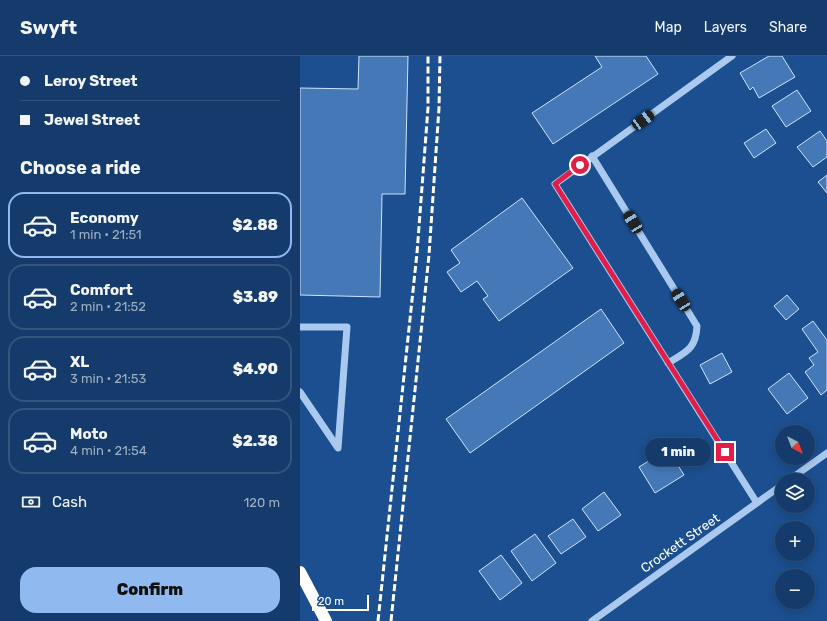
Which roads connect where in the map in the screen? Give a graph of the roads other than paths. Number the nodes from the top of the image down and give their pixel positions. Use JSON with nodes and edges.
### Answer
{"nodes":[{"id":1,"x":732,"y":56,"type":"edge"},
{"id":2,"x":592,"y":156,"type":"junction"},
{"id":3,"x":300,"y":327,"type":"edge"},
{"id":4,"x":668,"y":363,"type":"junction"},
{"id":5,"x":300,"y":392,"type":"edge"},
{"id":6,"x":827,"y":453,"type":"edge"},
{"id":7,"x":799,"y":473,"type":"edge"},
{"id":8,"x":775,"y":490,"type":"edge"},
{"id":9,"x":758,"y":503,"type":"junction"},
{"id":10,"x":300,"y":572,"type":"edge"},
{"id":11,"x":326,"y":621,"type":"edge"},
{"id":12,"x":592,"y":621,"type":"edge"}],
"edges":[{"from":1,"to":2,"type":"street"},
{"from":2,"to":4,"type":"street"},
{"from":2,"to":4,"type":"street"},
{"from":3,"to":5,"type":"street"},
{"from":4,"to":9,"type":"street"},
{"from":6,"to":7,"type":"street"},
{"from":8,"to":9,"type":"street","name":"Crockett Street"},
{"from":9,"to":12,"type":"street","name":"Crockett Street"},
{"from":10,"to":11,"type":"highway"}]}
